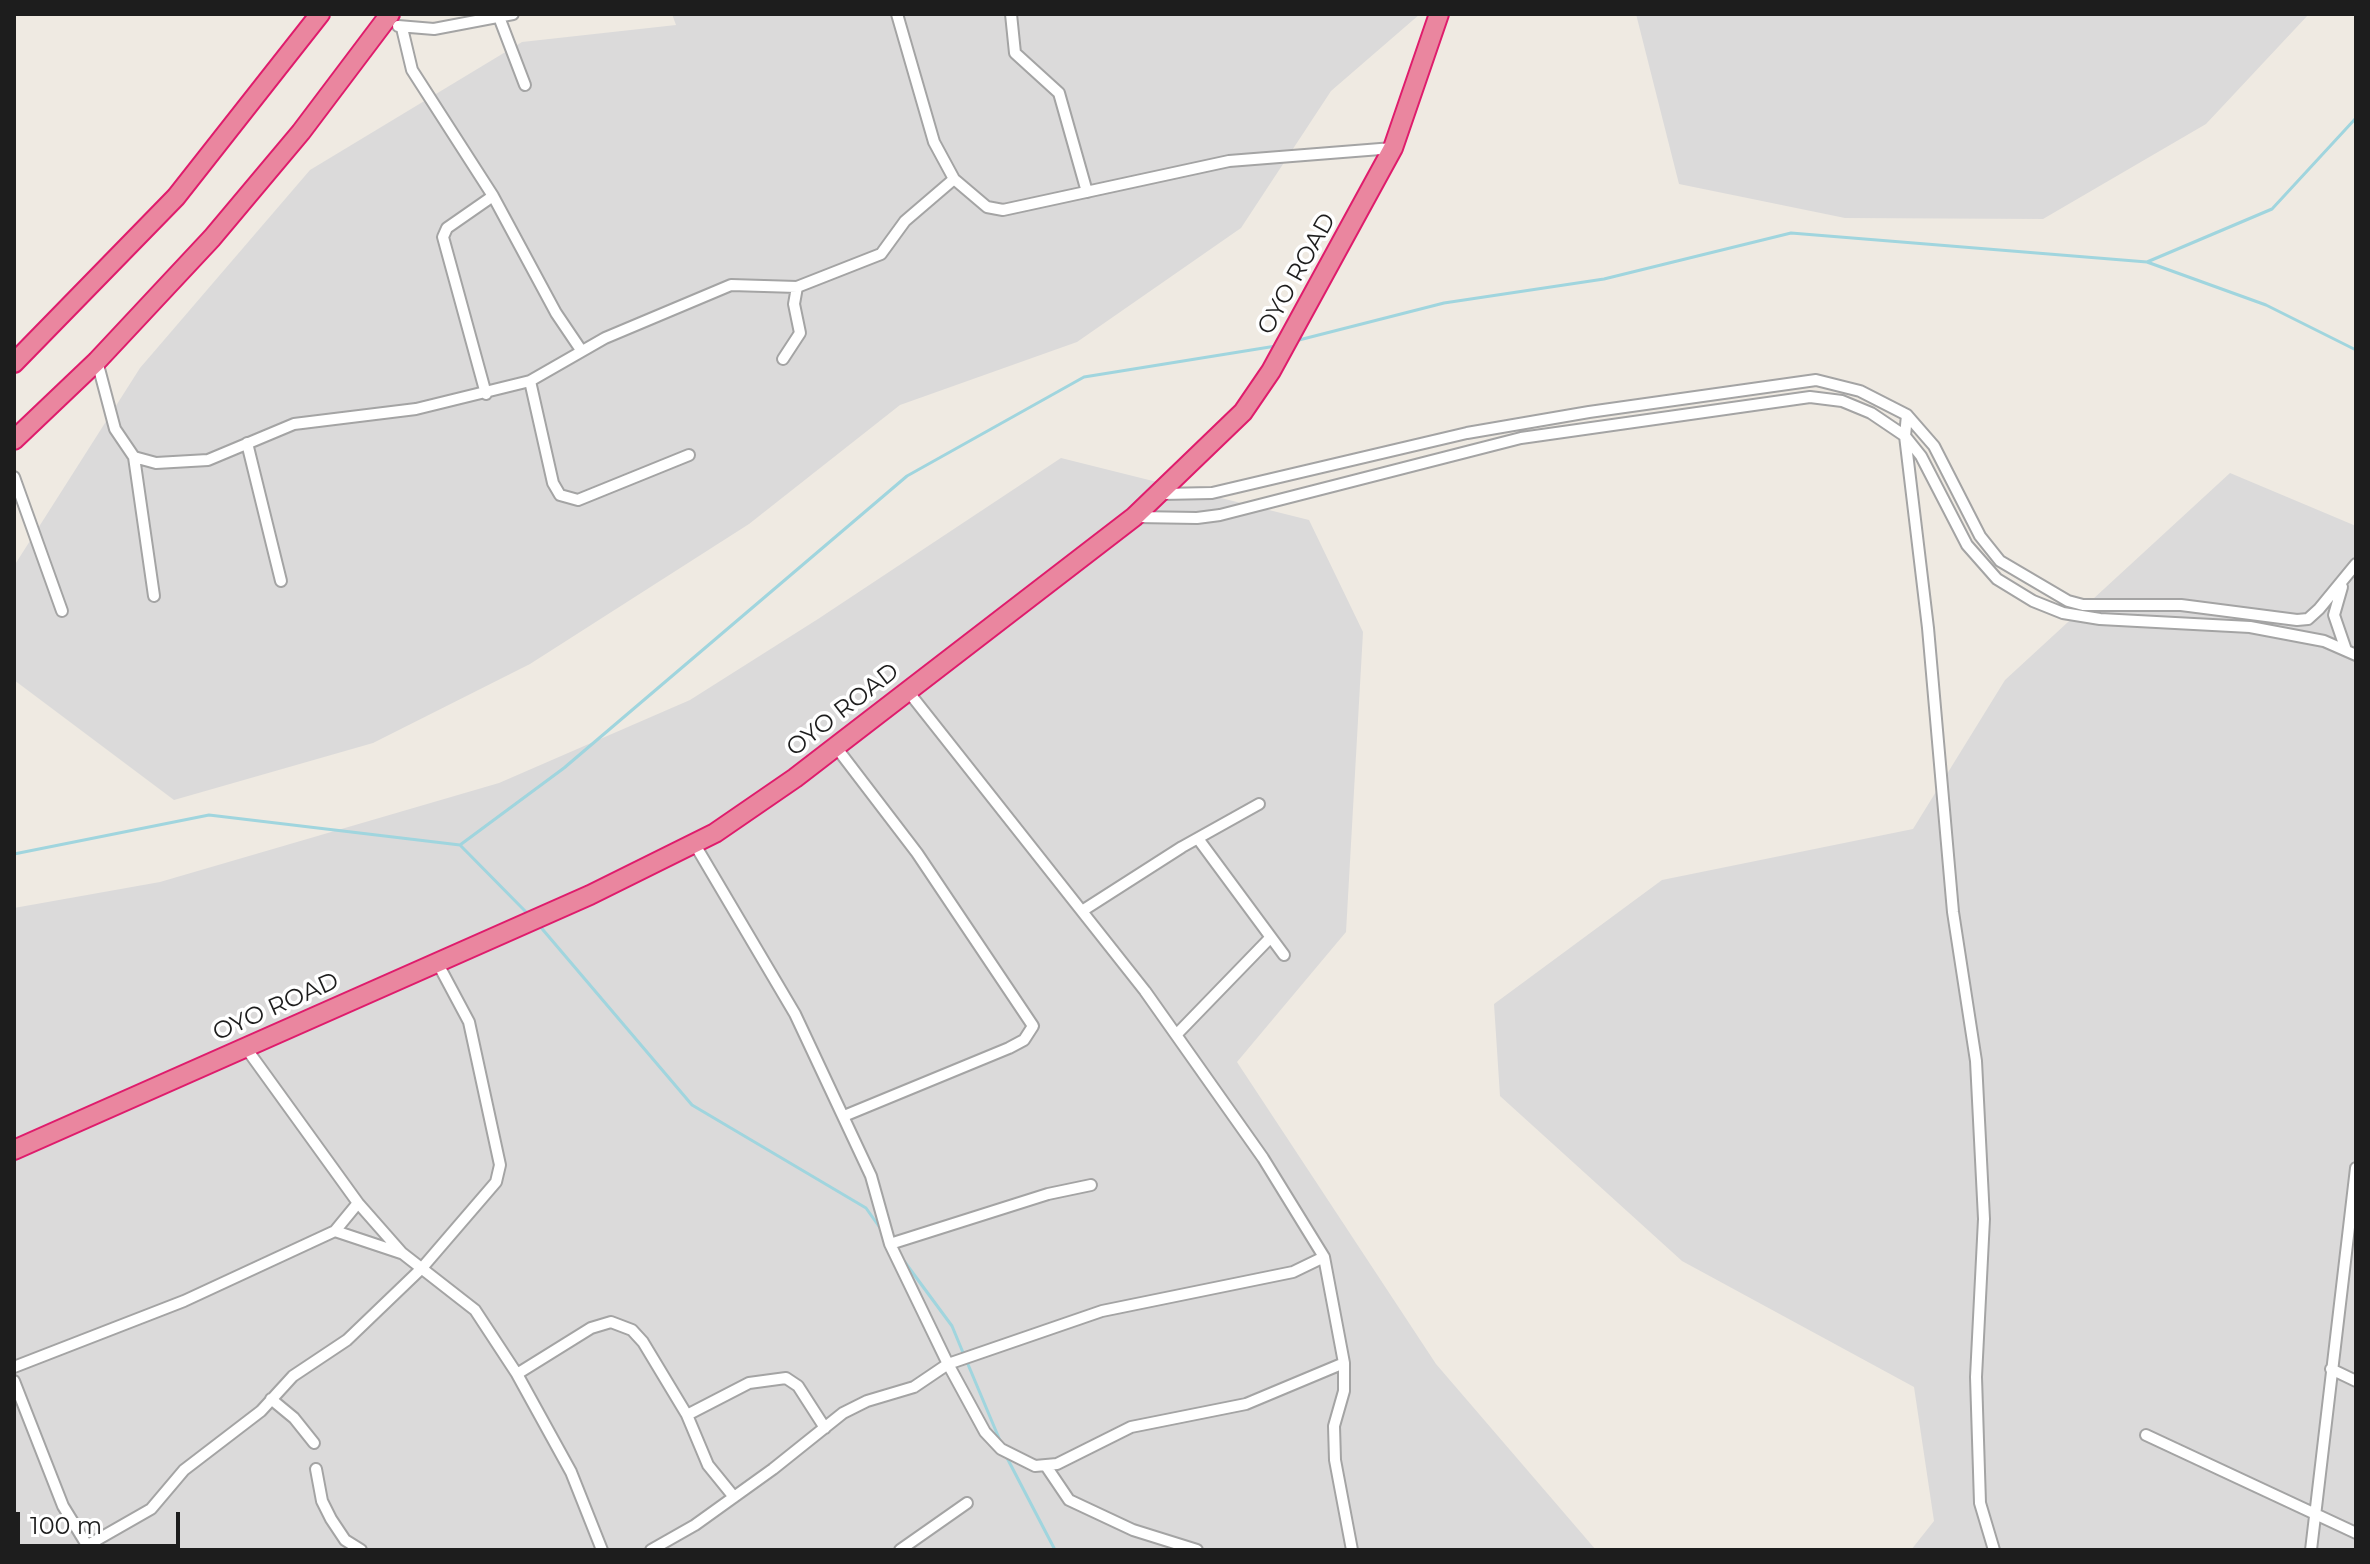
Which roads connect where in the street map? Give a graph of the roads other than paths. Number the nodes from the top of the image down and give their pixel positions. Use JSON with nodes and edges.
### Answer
{"nodes":[{"id":1,"x":320,"y":14,"type":"edge"},
{"id":2,"x":513,"y":14,"type":"edge"},
{"id":3,"x":897,"y":14,"type":"edge"},
{"id":4,"x":1011,"y":14,"type":"edge"},
{"id":5,"x":1439,"y":14,"type":"edge"},
{"id":6,"x":499,"y":17,"type":"junction"},
{"id":7,"x":392,"y":21,"type":"edge"},
{"id":8,"x":525,"y":85,"type":"dead end"},
{"id":9,"x":1393,"y":148,"type":"junction"},
{"id":10,"x":954,"y":179,"type":"junction"},
{"id":11,"x":1087,"y":192,"type":"junction"},
{"id":12,"x":493,"y":196,"type":"junction"},
{"id":13,"x":797,"y":287,"type":"junction"},
{"id":14,"x":581,"y":350,"type":"junction"},
{"id":15,"x":783,"y":359,"type":"dead end"},
{"id":16,"x":97,"y":361,"type":"junction"},
{"id":17,"x":14,"y":363,"type":"edge"},
{"id":18,"x":530,"y":381,"type":"junction"},
{"id":19,"x":486,"y":394,"type":"junction"},
{"id":20,"x":1907,"y":415,"type":"junction"},
{"id":21,"x":1905,"y":436,"type":"junction"},
{"id":22,"x":14,"y":440,"type":"edge"},
{"id":23,"x":247,"y":443,"type":"junction"},
{"id":24,"x":689,"y":455,"type":"dead end"},
{"id":25,"x":134,"y":457,"type":"junction"},
{"id":26,"x":14,"y":477,"type":"edge"},
{"id":27,"x":1162,"y":494,"type":"junction"},
{"id":28,"x":1134,"y":517,"type":"junction"},
{"id":29,"x":2356,"y":564,"type":"edge"},
{"id":30,"x":2345,"y":579,"type":"junction"},
{"id":31,"x":281,"y":581,"type":"dead end"},
{"id":32,"x":154,"y":596,"type":"dead end"},
{"id":33,"x":62,"y":611,"type":"dead end"},
{"id":34,"x":2351,"y":652,"type":"edge"},
{"id":35,"x":907,"y":690,"type":"junction"},
{"id":36,"x":836,"y":747,"type":"junction"},
{"id":37,"x":1259,"y":804,"type":"dead end"},
{"id":38,"x":1199,"y":840,"type":"junction"},
{"id":39,"x":694,"y":843,"type":"junction"},
{"id":40,"x":1082,"y":911,"type":"junction"},
{"id":41,"x":1270,"y":938,"type":"junction"},
{"id":42,"x":1284,"y":955,"type":"dead end"},
{"id":43,"x":437,"y":962,"type":"junction"},
{"id":44,"x":1176,"y":1035,"type":"junction"},
{"id":45,"x":246,"y":1048,"type":"junction"},
{"id":46,"x":844,"y":1116,"type":"junction"},
{"id":47,"x":14,"y":1150,"type":"edge"},
{"id":48,"x":2356,"y":1168,"type":"edge"},
{"id":49,"x":1091,"y":1185,"type":"dead end"},
{"id":50,"x":2354,"y":1198,"type":"edge"},
{"id":51,"x":358,"y":1203,"type":"junction"},
{"id":52,"x":335,"y":1231,"type":"junction"},
{"id":53,"x":890,"y":1244,"type":"junction"},
{"id":54,"x":402,"y":1253,"type":"junction"},
{"id":55,"x":1324,"y":1257,"type":"junction"},
{"id":56,"x":422,"y":1268,"type":"junction"},
{"id":57,"x":953,"y":1362,"type":"junction"},
{"id":58,"x":1344,"y":1363,"type":"junction"},
{"id":59,"x":14,"y":1367,"type":"edge"},
{"id":60,"x":2331,"y":1369,"type":"junction"},
{"id":61,"x":517,"y":1374,"type":"junction"},
{"id":62,"x":14,"y":1381,"type":"edge"},
{"id":63,"x":2356,"y":1381,"type":"edge"},
{"id":64,"x":271,"y":1399,"type":"junction"},
{"id":65,"x":687,"y":1415,"type":"junction"},
{"id":66,"x":825,"y":1428,"type":"junction"},
{"id":67,"x":2146,"y":1435,"type":"dead end"},
{"id":68,"x":314,"y":1443,"type":"dead end"},
{"id":69,"x":1046,"y":1466,"type":"junction"},
{"id":70,"x":316,"y":1469,"type":"dead end"},
{"id":71,"x":734,"y":1497,"type":"junction"},
{"id":72,"x":967,"y":1503,"type":"dead end"},
{"id":73,"x":2315,"y":1515,"type":"junction"},
{"id":74,"x":2356,"y":1533,"type":"edge"},
{"id":75,"x":89,"y":1548,"type":"edge"},
{"id":76,"x":361,"y":1550,"type":"edge"},
{"id":77,"x":602,"y":1550,"type":"edge"},
{"id":78,"x":651,"y":1550,"type":"edge"},
{"id":79,"x":900,"y":1550,"type":"edge"},
{"id":80,"x":1197,"y":1550,"type":"edge"},
{"id":81,"x":1352,"y":1550,"type":"edge"},
{"id":82,"x":1994,"y":1550,"type":"edge"},
{"id":83,"x":2311,"y":1550,"type":"edge"}],
"edges":[{"from":1,"to":17,"type":"highway"},
{"from":2,"to":6,"type":"street"},
{"from":3,"to":10,"type":"street"},
{"from":4,"to":11,"type":"street"},
{"from":5,"to":9,"type":"highway","name":"OYO ROAD"},
{"from":6,"to":7,"type":"street"},
{"from":6,"to":8,"type":"street"},
{"from":7,"to":12,"type":"street"},
{"from":7,"to":16,"type":"highway"},
{"from":9,"to":11,"type":"street"},
{"from":9,"to":27,"type":"highway","name":"OYO ROAD"},
{"from":10,"to":11,"type":"street"},
{"from":10,"to":13,"type":"street"},
{"from":12,"to":14,"type":"street"},
{"from":12,"to":19,"type":"street"},
{"from":13,"to":14,"type":"street"},
{"from":13,"to":15,"type":"street"},
{"from":14,"to":18,"type":"street"},
{"from":16,"to":22,"type":"highway"},
{"from":16,"to":25,"type":"street"},
{"from":18,"to":19,"type":"street"},
{"from":18,"to":24,"type":"street"},
{"from":19,"to":23,"type":"street"},
{"from":20,"to":21,"type":"street"},
{"from":20,"to":27,"type":"street"},
{"from":20,"to":30,"type":"street"},
{"from":21,"to":28,"type":"street"},
{"from":21,"to":34,"type":"street"},
{"from":21,"to":82,"type":"street"},
{"from":23,"to":25,"type":"street"},
{"from":23,"to":31,"type":"street"},
{"from":25,"to":32,"type":"street"},
{"from":26,"to":33,"type":"street"},
{"from":27,"to":28,"type":"highway","name":"OYO ROAD"},
{"from":28,"to":35,"type":"highway","name":"OYO ROAD"},
{"from":29,"to":30,"type":"street"},
{"from":30,"to":34,"type":"street"},
{"from":35,"to":36,"type":"highway","name":"OYO ROAD"},
{"from":35,"to":40,"type":"street"},
{"from":36,"to":39,"type":"highway","name":"OYO ROAD"},
{"from":36,"to":46,"type":"street"},
{"from":37,"to":38,"type":"street"},
{"from":38,"to":40,"type":"street"},
{"from":38,"to":41,"type":"street"},
{"from":39,"to":43,"type":"highway","name":"OYO ROAD"},
{"from":39,"to":46,"type":"street"},
{"from":40,"to":44,"type":"street"},
{"from":41,"to":42,"type":"street"},
{"from":41,"to":44,"type":"street"},
{"from":43,"to":45,"type":"highway","name":"OYO ROAD"},
{"from":43,"to":56,"type":"street"},
{"from":44,"to":55,"type":"street"},
{"from":45,"to":47,"type":"highway","name":"OYO ROAD"},
{"from":45,"to":51,"type":"street"},
{"from":46,"to":53,"type":"street"},
{"from":48,"to":50,"type":"street"},
{"from":49,"to":53,"type":"street"},
{"from":50,"to":60,"type":"street"},
{"from":51,"to":52,"type":"street"},
{"from":51,"to":54,"type":"street"},
{"from":52,"to":54,"type":"street"},
{"from":52,"to":59,"type":"street"},
{"from":53,"to":57,"type":"street"},
{"from":54,"to":56,"type":"street"},
{"from":55,"to":57,"type":"street"},
{"from":55,"to":58,"type":"street"},
{"from":56,"to":61,"type":"street"},
{"from":56,"to":64,"type":"street"},
{"from":57,"to":66,"type":"street"},
{"from":57,"to":69,"type":"street"},
{"from":58,"to":69,"type":"street"},
{"from":58,"to":81,"type":"street"},
{"from":60,"to":63,"type":"street"},
{"from":60,"to":73,"type":"street"},
{"from":61,"to":65,"type":"street"},
{"from":61,"to":77,"type":"street"},
{"from":62,"to":75,"type":"street"},
{"from":64,"to":68,"type":"street"},
{"from":64,"to":75,"type":"street"},
{"from":65,"to":66,"type":"street"},
{"from":65,"to":71,"type":"street"},
{"from":66,"to":71,"type":"street"},
{"from":67,"to":73,"type":"street"},
{"from":69,"to":80,"type":"street"},
{"from":70,"to":76,"type":"street"},
{"from":71,"to":78,"type":"street"},
{"from":72,"to":79,"type":"street"},
{"from":73,"to":74,"type":"street"},
{"from":73,"to":83,"type":"street"}]}
